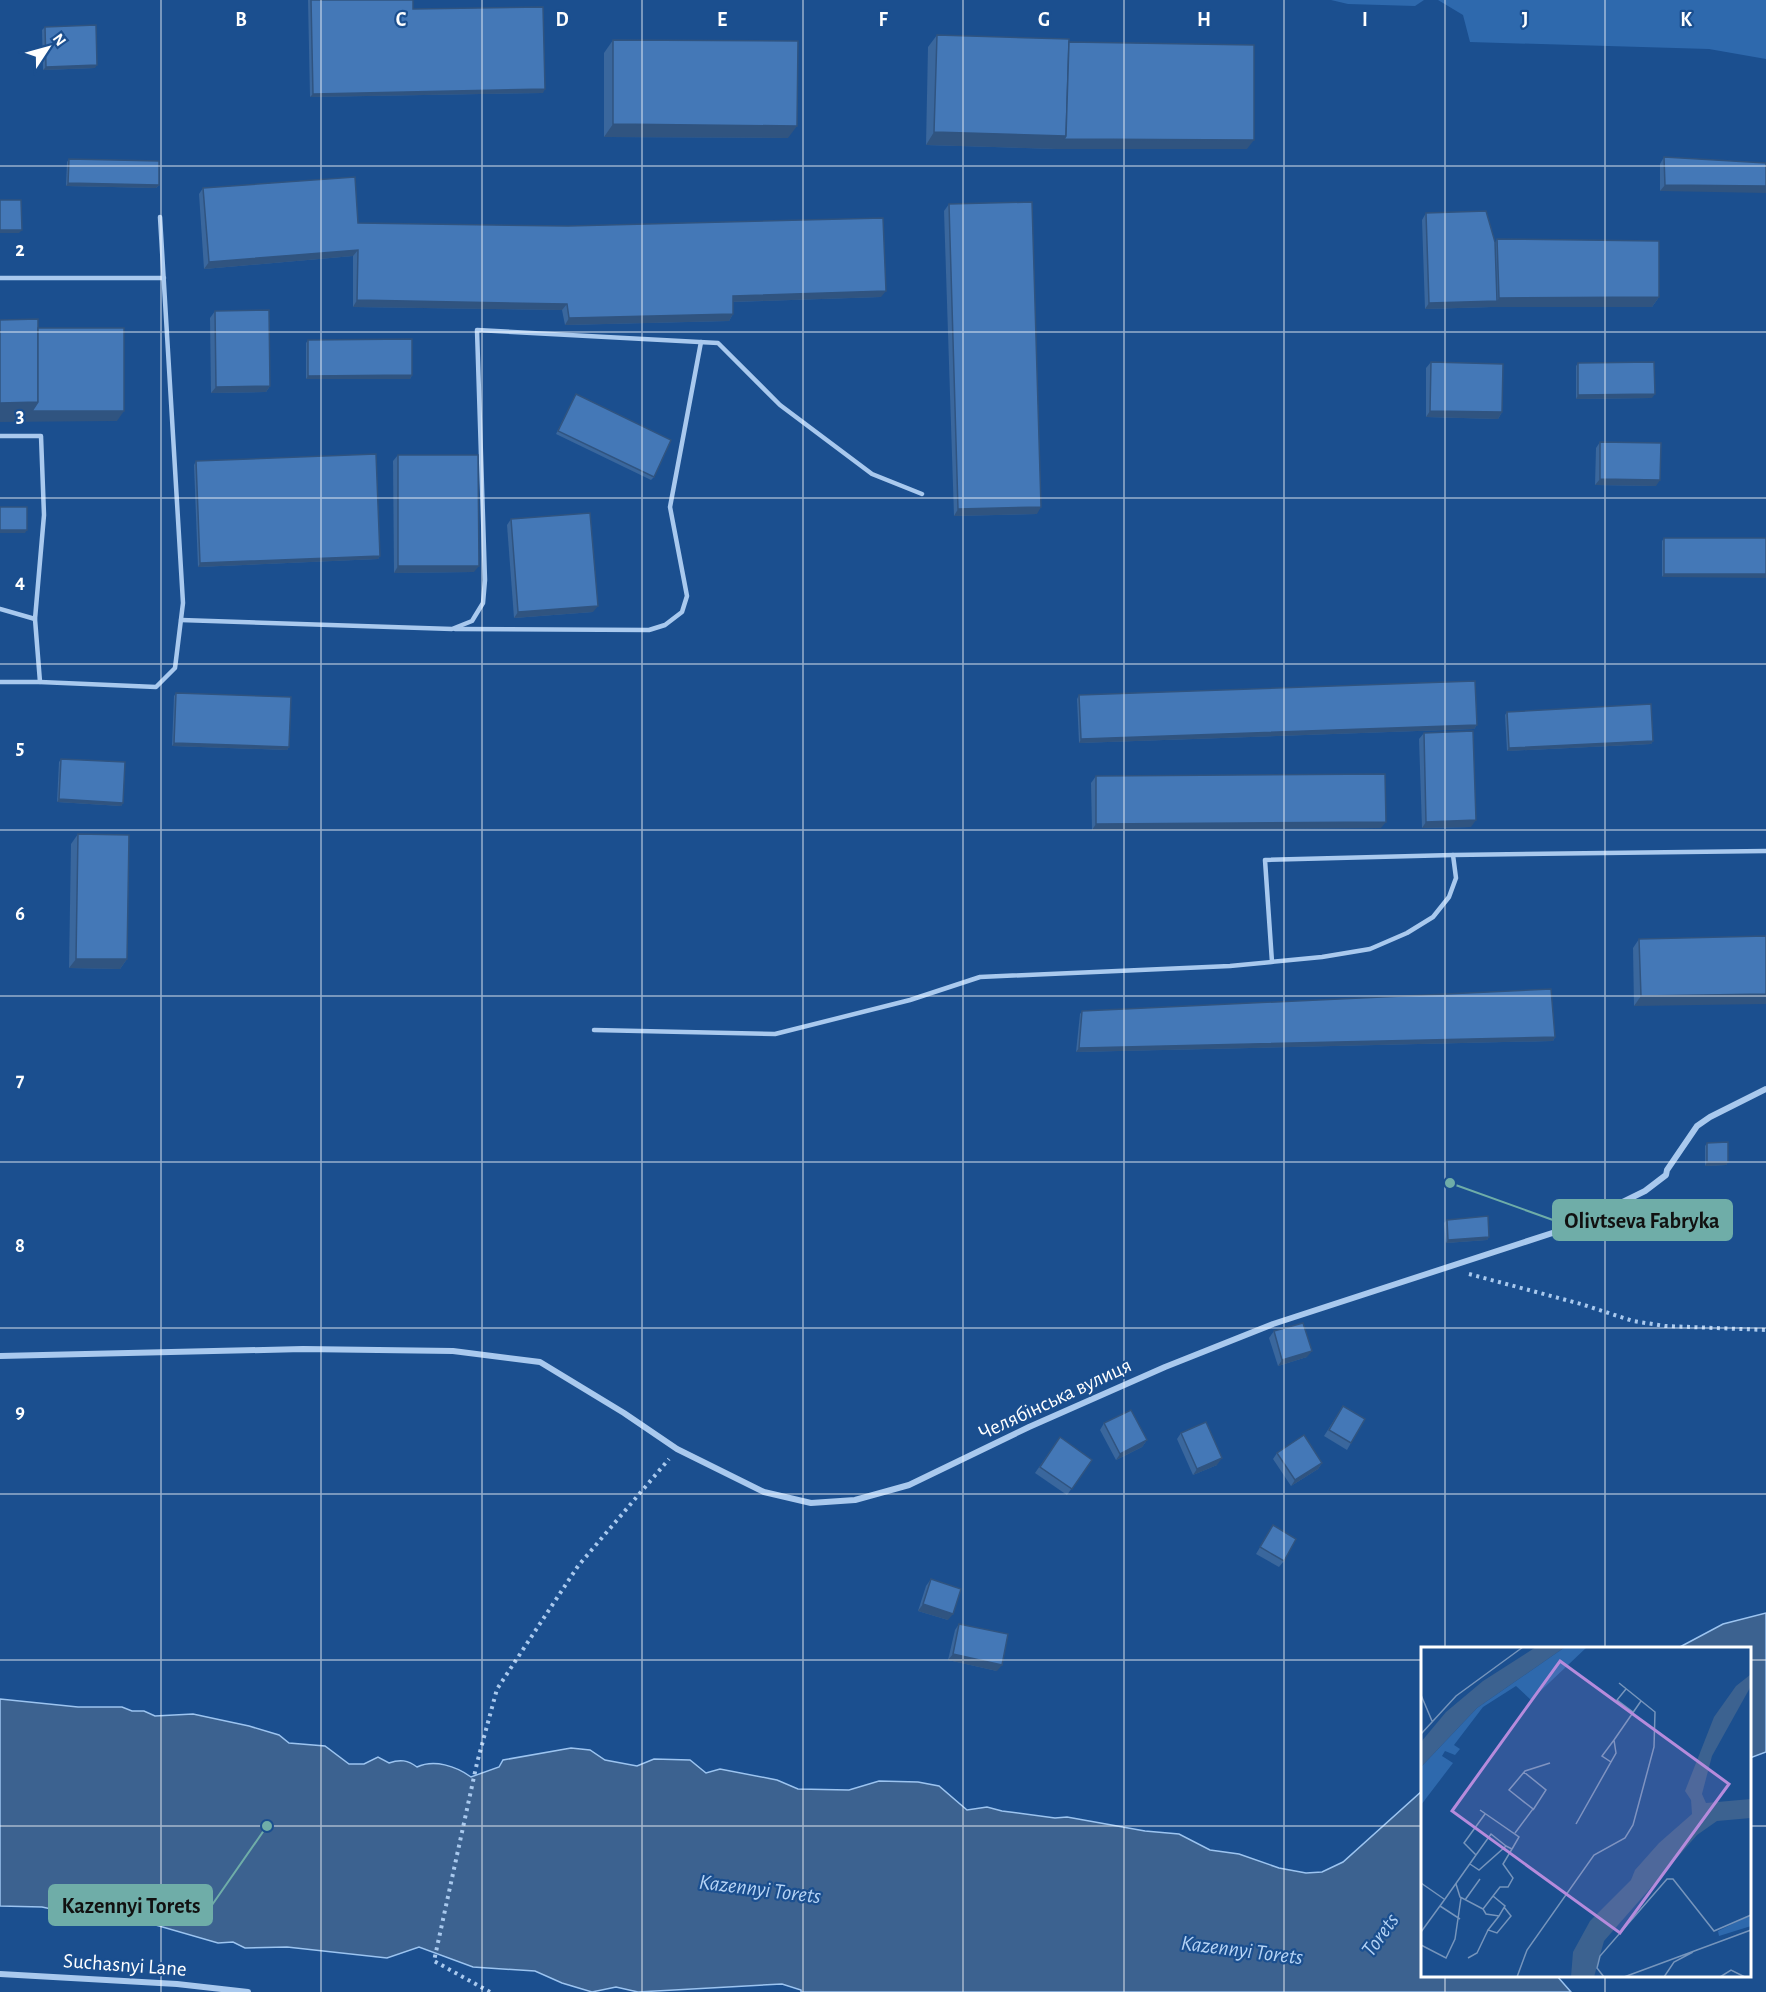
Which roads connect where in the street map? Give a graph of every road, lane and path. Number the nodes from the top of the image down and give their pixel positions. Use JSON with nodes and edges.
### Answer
{"nodes":[{"id":1,"x":160,"y":217,"type":"dead end"},
{"id":2,"x":0,"y":278,"type":"edge"},
{"id":3,"x":164,"y":278,"type":"junction"},
{"id":4,"x":701,"y":342,"type":"junction"},
{"id":5,"x":0,"y":436,"type":"edge"},
{"id":6,"x":922,"y":494,"type":"dead end"},
{"id":7,"x":0,"y":609,"type":"edge"},
{"id":8,"x":35,"y":618,"type":"junction"},
{"id":9,"x":181,"y":620,"type":"junction"},
{"id":10,"x":452,"y":629,"type":"junction"},
{"id":11,"x":0,"y":682,"type":"edge"},
{"id":12,"x":40,"y":682,"type":"junction"},
{"id":13,"x":1766,"y":850,"type":"edge"},
{"id":14,"x":1453,"y":855,"type":"junction"},
{"id":15,"x":1272,"y":962,"type":"junction"},
{"id":16,"x":594,"y":1030,"type":"dead end"},
{"id":17,"x":1766,"y":1089,"type":"edge"},
{"id":18,"x":1448,"y":1268,"type":"junction"},
{"id":19,"x":1766,"y":1330,"type":"edge"},
{"id":20,"x":0,"y":1356,"type":"edge"},
{"id":21,"x":677,"y":1449,"type":"junction"},
{"id":22,"x":0,"y":1974,"type":"edge"},
{"id":23,"x":248,"y":1992,"type":"edge"},
{"id":24,"x":490,"y":1992,"type":"edge"}],
"edges":[{"from":1,"to":3,"type":"lane"},
{"from":2,"to":3,"type":"lane"},
{"from":3,"to":9,"type":"lane"},
{"from":4,"to":6,"type":"lane"},
{"from":4,"to":10,"type":"lane"},
{"from":4,"to":10,"type":"lane"},
{"from":5,"to":8,"type":"lane"},
{"from":7,"to":8,"type":"lane"},
{"from":8,"to":12,"type":"lane"},
{"from":9,"to":10,"type":"lane"},
{"from":9,"to":12,"type":"lane"},
{"from":11,"to":12,"type":"lane"},
{"from":13,"to":14,"type":"lane"},
{"from":14,"to":15,"type":"lane"},
{"from":14,"to":15,"type":"lane"},
{"from":15,"to":16,"type":"lane"},
{"from":17,"to":18,"type":"street","name":"Челябінська вулиця"},
{"from":18,"to":19,"type":"path"},
{"from":18,"to":21,"type":"street","name":"Челябінська вулиця"},
{"from":20,"to":21,"type":"street","name":"Челябінська вулиця"},
{"from":21,"to":24,"type":"path"},
{"from":22,"to":23,"type":"street","name":"Suchasnyi Lane"}]}
